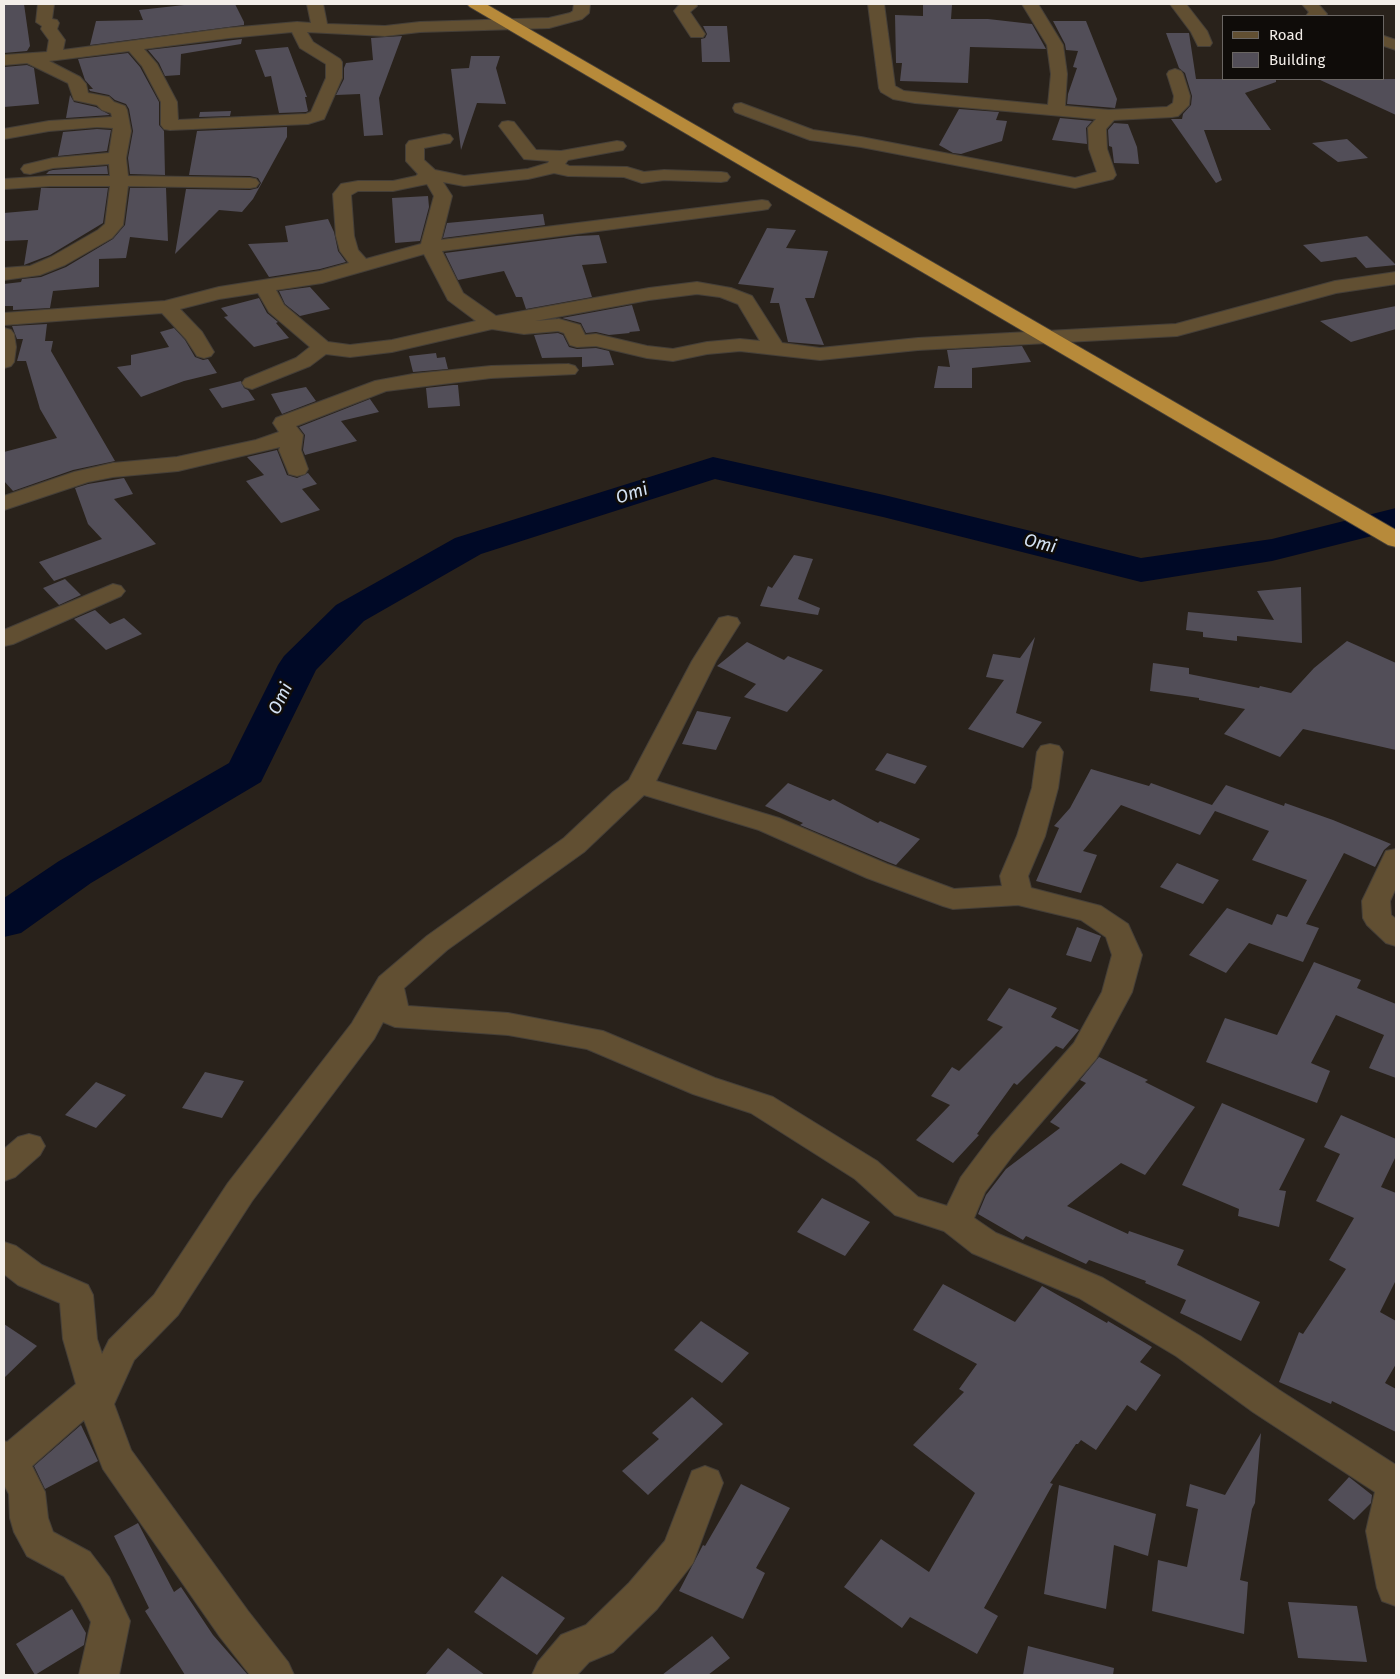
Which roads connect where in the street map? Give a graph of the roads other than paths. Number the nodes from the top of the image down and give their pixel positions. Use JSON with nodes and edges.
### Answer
{"nodes":[{"id":1,"x":46,"y":4,"type":"edge"},
{"id":2,"x":315,"y":4,"type":"edge"},
{"id":3,"x":476,"y":4,"type":"edge"},
{"id":4,"x":582,"y":4,"type":"edge"},
{"id":5,"x":688,"y":4,"type":"edge"},
{"id":6,"x":876,"y":4,"type":"edge"},
{"id":7,"x":1030,"y":4,"type":"edge"},
{"id":8,"x":1178,"y":4,"type":"edge"},
{"id":9,"x":297,"y":27,"type":"junction"},
{"id":10,"x":320,"y":28,"type":"junction"},
{"id":11,"x":697,"y":34,"type":"dead end"},
{"id":12,"x":1204,"y":43,"type":"dead end"},
{"id":13,"x":132,"y":45,"type":"junction"},
{"id":14,"x":54,"y":56,"type":"junction"},
{"id":15,"x":28,"y":58,"type":"junction"},
{"id":16,"x":4,"y":60,"type":"edge"},
{"id":17,"x":1175,"y":74,"type":"dead end"},
{"id":18,"x":741,"y":108,"type":"dead end"},
{"id":19,"x":1056,"y":110,"type":"junction"},
{"id":20,"x":1109,"y":115,"type":"junction"},
{"id":21,"x":120,"y":123,"type":"junction"},
{"id":22,"x":508,"y":126,"type":"dead end"},
{"id":23,"x":4,"y":134,"type":"edge"},
{"id":24,"x":444,"y":139,"type":"dead end"},
{"id":25,"x":617,"y":146,"type":"dead end"},
{"id":26,"x":118,"y":158,"type":"junction"},
{"id":27,"x":558,"y":162,"type":"junction"},
{"id":28,"x":4,"y":171,"type":"edge"},
{"id":29,"x":430,"y":174,"type":"junction"},
{"id":30,"x":682,"y":176,"type":"junction"},
{"id":31,"x":721,"y":177,"type":"dead end"},
{"id":32,"x":120,"y":181,"type":"junction"},
{"id":33,"x":250,"y":183,"type":"dead end"},
{"id":34,"x":4,"y":184,"type":"edge"},
{"id":35,"x":430,"y":247,"type":"junction"},
{"id":36,"x":361,"y":265,"type":"junction"},
{"id":37,"x":4,"y":274,"type":"edge"},
{"id":38,"x":1396,"y":278,"type":"edge"},
{"id":39,"x":264,"y":286,"type":"junction"},
{"id":40,"x":167,"y":307,"type":"junction"},
{"id":41,"x":492,"y":323,"type":"junction"},
{"id":42,"x":4,"y":324,"type":"edge"},
{"id":43,"x":322,"y":348,"type":"junction"},
{"id":44,"x":775,"y":348,"type":"junction"},
{"id":45,"x":204,"y":352,"type":"dead end"},
{"id":46,"x":459,"y":353,"type":"junction"},
{"id":47,"x":4,"y":362,"type":"edge"},
{"id":48,"x":568,"y":370,"type":"dead end"},
{"id":49,"x":354,"y":373,"type":"junction"},
{"id":50,"x":252,"y":383,"type":"dead end"},
{"id":51,"x":292,"y":436,"type":"junction"},
{"id":52,"x":297,"y":469,"type":"dead end"},
{"id":53,"x":6,"y":500,"type":"edge"},
{"id":54,"x":1396,"y":540,"type":"edge"},
{"id":55,"x":113,"y":591,"type":"dead end"},
{"id":56,"x":728,"y":623,"type":"dead end"},
{"id":57,"x":4,"y":639,"type":"edge"},
{"id":58,"x":1050,"y":752,"type":"dead end"},
{"id":59,"x":640,"y":785,"type":"junction"},
{"id":60,"x":1396,"y":858,"type":"edge"},
{"id":61,"x":1018,"y":895,"type":"junction"},
{"id":62,"x":1396,"y":936,"type":"edge"},
{"id":63,"x":389,"y":985,"type":"junction"},
{"id":64,"x":29,"y":1146,"type":"dead end"},
{"id":65,"x":4,"y":1168,"type":"edge"},
{"id":66,"x":956,"y":1222,"type":"junction"},
{"id":67,"x":4,"y":1256,"type":"edge"},
{"id":68,"x":95,"y":1396,"type":"junction"},
{"id":69,"x":7,"y":1460,"type":"edge"},
{"id":70,"x":705,"y":1483,"type":"dead end"},
{"id":71,"x":1395,"y":1485,"type":"edge"},
{"id":72,"x":1396,"y":1588,"type":"edge"},
{"id":73,"x":100,"y":1675,"type":"edge"},
{"id":74,"x":274,"y":1675,"type":"edge"},
{"id":75,"x":552,"y":1675,"type":"edge"}],
"edges":[{"from":1,"to":14,"type":"street"},
{"from":2,"to":10,"type":"street"},
{"from":3,"to":54,"type":"highway"},
{"from":4,"to":10,"type":"street"},
{"from":5,"to":11,"type":"street"},
{"from":6,"to":19,"type":"street"},
{"from":7,"to":19,"type":"street"},
{"from":8,"to":12,"type":"street"},
{"from":9,"to":10,"type":"street"},
{"from":9,"to":13,"type":"street"},
{"from":9,"to":13,"type":"street"},
{"from":13,"to":14,"type":"street"},
{"from":14,"to":15,"type":"street"},
{"from":15,"to":16,"type":"street"},
{"from":15,"to":21,"type":"street"},
{"from":17,"to":20,"type":"street"},
{"from":18,"to":20,"type":"street"},
{"from":19,"to":20,"type":"street"},
{"from":21,"to":23,"type":"street"},
{"from":21,"to":26,"type":"street"},
{"from":22,"to":27,"type":"street"},
{"from":24,"to":29,"type":"street"},
{"from":25,"to":27,"type":"street"},
{"from":26,"to":28,"type":"street"},
{"from":26,"to":32,"type":"street"},
{"from":27,"to":29,"type":"street"},
{"from":27,"to":30,"type":"street"},
{"from":29,"to":35,"type":"street"},
{"from":29,"to":36,"type":"street"},
{"from":30,"to":31,"type":"street"},
{"from":30,"to":35,"type":"street"},
{"from":32,"to":33,"type":"street"},
{"from":32,"to":34,"type":"street"},
{"from":32,"to":37,"type":"street"},
{"from":35,"to":36,"type":"street"},
{"from":35,"to":41,"type":"street"},
{"from":36,"to":39,"type":"street"},
{"from":38,"to":44,"type":"street"},
{"from":39,"to":40,"type":"street"},
{"from":39,"to":43,"type":"street"},
{"from":40,"to":42,"type":"street"},
{"from":40,"to":45,"type":"street"},
{"from":41,"to":44,"type":"street"},
{"from":41,"to":44,"type":"street"},
{"from":41,"to":46,"type":"street"},
{"from":42,"to":47,"type":"street"},
{"from":43,"to":49,"type":"street"},
{"from":43,"to":50,"type":"street"},
{"from":46,"to":48,"type":"street"},
{"from":46,"to":49,"type":"street"},
{"from":46,"to":49,"type":"street"},
{"from":49,"to":51,"type":"street"},
{"from":51,"to":52,"type":"street"},
{"from":51,"to":53,"type":"street"},
{"from":55,"to":57,"type":"street"},
{"from":56,"to":59,"type":"street"},
{"from":58,"to":61,"type":"street"},
{"from":59,"to":61,"type":"street"},
{"from":59,"to":63,"type":"street"},
{"from":60,"to":62,"type":"street"},
{"from":61,"to":66,"type":"street"},
{"from":63,"to":66,"type":"street"},
{"from":63,"to":68,"type":"street"},
{"from":64,"to":65,"type":"street"},
{"from":66,"to":71,"type":"street"},
{"from":67,"to":68,"type":"street"},
{"from":68,"to":69,"type":"street"},
{"from":68,"to":74,"type":"street"},
{"from":69,"to":73,"type":"street"},
{"from":70,"to":75,"type":"street"},
{"from":71,"to":72,"type":"street"}]}
